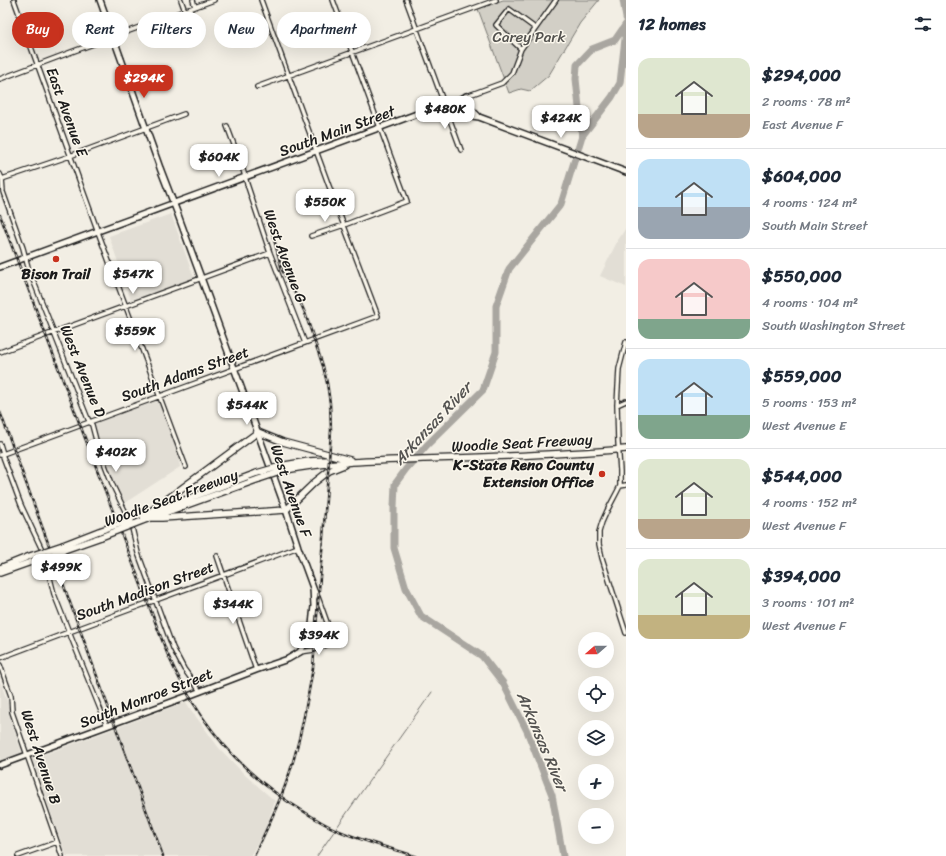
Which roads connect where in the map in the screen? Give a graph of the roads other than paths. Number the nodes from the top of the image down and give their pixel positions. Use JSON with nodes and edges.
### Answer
{"nodes":[{"id":1,"x":14,"y":0,"type":"edge"},
{"id":2,"x":100,"y":0,"type":"edge"},
{"id":3,"x":181,"y":0,"type":"edge"},
{"id":4,"x":193,"y":0,"type":"edge"},
{"id":5,"x":214,"y":0,"type":"edge"},
{"id":6,"x":261,"y":0,"type":"edge"},
{"id":7,"x":333,"y":0,"type":"edge"},
{"id":8,"x":406,"y":0,"type":"edge"},
{"id":9,"x":479,"y":0,"type":"edge"},
{"id":10,"x":496,"y":0,"type":"edge"},
{"id":11,"x":556,"y":0,"type":"edge"},
{"id":12,"x":481,"y":5,"type":"junction"},
{"id":13,"x":195,"y":7,"type":"junction"},
{"id":14,"x":185,"y":11,"type":"junction"},
{"id":15,"x":104,"y":12,"type":"edge"},
{"id":16,"x":535,"y":28,"type":"junction"},
{"id":17,"x":417,"y":29,"type":"junction"},
{"id":18,"x":129,"y":31,"type":"edge"},
{"id":19,"x":83,"y":48,"type":"edge"},
{"id":20,"x":117,"y":48,"type":"edge"},
{"id":21,"x":521,"y":49,"type":"junction"},
{"id":22,"x":353,"y":52,"type":"junction"},
{"id":23,"x":37,"y":65,"type":"junction"},
{"id":24,"x":288,"y":76,"type":"junction"},
{"id":25,"x":0,"y":79,"type":"edge"},
{"id":26,"x":257,"y":87,"type":"dead end"},
{"id":27,"x":464,"y":97,"type":"junction"},
{"id":28,"x":444,"y":104,"type":"junction"},
{"id":29,"x":184,"y":114,"type":"dead end"},
{"id":30,"x":470,"y":115,"type":"junction"},
{"id":31,"x":479,"y":117,"type":"junction"},
{"id":32,"x":227,"y":126,"type":"dead end"},
{"id":33,"x":146,"y":128,"type":"junction"},
{"id":34,"x":380,"y":128,"type":"junction"},
{"id":35,"x":461,"y":150,"type":"dead end"},
{"id":36,"x":316,"y":151,"type":"junction"},
{"id":37,"x":70,"y":156,"type":"junction"},
{"id":38,"x":626,"y":172,"type":"edge"},
{"id":39,"x":0,"y":174,"type":"edge"},
{"id":40,"x":245,"y":177,"type":"junction"},
{"id":41,"x":2,"y":179,"type":"junction"},
{"id":42,"x":174,"y":203,"type":"junction"},
{"id":43,"x":344,"y":225,"type":"junction"},
{"id":44,"x":98,"y":232,"type":"junction"},
{"id":45,"x":311,"y":236,"type":"dead end"},
{"id":46,"x":270,"y":253,"type":"junction"},
{"id":47,"x":26,"y":258,"type":"junction"},
{"id":48,"x":0,"y":267,"type":"edge"},
{"id":49,"x":201,"y":279,"type":"junction"},
{"id":50,"x":126,"y":306,"type":"junction"},
{"id":51,"x":54,"y":332,"type":"junction"},
{"id":52,"x":626,"y":342,"type":"edge"},
{"id":53,"x":305,"y":343,"type":"junction"},
{"id":54,"x":0,"y":352,"type":"edge"},
{"id":55,"x":234,"y":369,"type":"junction"},
{"id":56,"x":160,"y":397,"type":"junction"},
{"id":57,"x":626,"y":401,"type":"edge"},
{"id":58,"x":617,"y":405,"type":"junction"},
{"id":59,"x":91,"y":422,"type":"junction"},
{"id":60,"x":258,"y":432,"type":"junction"},
{"id":61,"x":0,"y":444,"type":"edge"},
{"id":62,"x":626,"y":449,"type":"edge"},
{"id":63,"x":619,"y":450,"type":"junction"},
{"id":64,"x":2,"y":454,"type":"edge"},
{"id":65,"x":354,"y":462,"type":"junction"},
{"id":66,"x":186,"y":467,"type":"dead end"},
{"id":67,"x":626,"y":485,"type":"edge"},
{"id":68,"x":620,"y":486,"type":"junction"},
{"id":69,"x":286,"y":510,"type":"junction"},
{"id":70,"x":149,"y":516,"type":"junction"},
{"id":71,"x":298,"y":547,"type":"junction"},
{"id":72,"x":217,"y":556,"type":"dead end"},
{"id":73,"x":31,"y":559,"type":"junction"},
{"id":74,"x":0,"y":568,"type":"edge"},
{"id":75,"x":0,"y":573,"type":"edge"},
{"id":76,"x":224,"y":576,"type":"junction"},
{"id":77,"x":313,"y":588,"type":"junction"},
{"id":78,"x":155,"y":600,"type":"junction"},
{"id":79,"x":68,"y":632,"type":"junction"},
{"id":80,"x":626,"y":633,"type":"edge"},
{"id":81,"x":300,"y":652,"type":"junction"},
{"id":82,"x":0,"y":658,"type":"edge"},
{"id":83,"x":0,"y":666,"type":"edge"},
{"id":84,"x":256,"y":670,"type":"junction"},
{"id":85,"x":200,"y":691,"type":"junction"},
{"id":86,"x":107,"y":726,"type":"junction"},
{"id":87,"x":27,"y":756,"type":"junction"},
{"id":88,"x":0,"y":765,"type":"edge"},
{"id":89,"x":57,"y":842,"type":"junction"},
{"id":90,"x":18,"y":856,"type":"edge"},
{"id":91,"x":62,"y":856,"type":"edge"}],
"edges":[{"from":1,"to":23,"type":"street","name":"East Avenue E"},
{"from":2,"to":15,"type":"street","name":"West Avenue F"},
{"from":3,"to":14,"type":"street"},
{"from":4,"to":13,"type":"street"},
{"from":5,"to":13,"type":"street"},
{"from":6,"to":24,"type":"street"},
{"from":7,"to":22,"type":"street"},
{"from":8,"to":17,"type":"street"},
{"from":9,"to":12,"type":"street"},
{"from":10,"to":12,"type":"street"},
{"from":11,"to":16,"type":"street"},
{"from":12,"to":17,"type":"street"},
{"from":13,"to":14,"type":"street"},
{"from":14,"to":18,"type":"street"},
{"from":16,"to":21,"type":"street"},
{"from":16,"to":21,"type":"street"},
{"from":17,"to":22,"type":"street"},
{"from":17,"to":28,"type":"street"},
{"from":19,"to":23,"type":"street"},
{"from":20,"to":33,"type":"street","name":"West Avenue F"},
{"from":21,"to":27,"type":"street","name":"South Main Street"},
{"from":22,"to":24,"type":"street"},
{"from":22,"to":34,"type":"street"},
{"from":23,"to":25,"type":"street"},
{"from":23,"to":37,"type":"street","name":"East Avenue E"},
{"from":24,"to":26,"type":"street"},
{"from":24,"to":36,"type":"street"},
{"from":27,"to":28,"type":"street","name":"South Main Street"},
{"from":27,"to":30,"type":"street"},
{"from":27,"to":31,"type":"street"},
{"from":28,"to":30,"type":"street"},
{"from":28,"to":34,"type":"street","name":"South Main Street"},
{"from":28,"to":35,"type":"street"},
{"from":29,"to":33,"type":"street"},
{"from":30,"to":31,"type":"street"},
{"from":31,"to":38,"type":"street"},
{"from":32,"to":40,"type":"street","name":"West Avenue G"},
{"from":33,"to":37,"type":"street"},
{"from":33,"to":42,"type":"street","name":"West Avenue F"},
{"from":34,"to":36,"type":"street","name":"South Main Street"},
{"from":34,"to":43,"type":"street"},
{"from":36,"to":40,"type":"street","name":"South Main Street"},
{"from":36,"to":43,"type":"street"},
{"from":37,"to":41,"type":"street"},
{"from":37,"to":44,"type":"street","name":"East Avenue E"},
{"from":39,"to":41,"type":"street","name":"West Avenue D"},
{"from":40,"to":42,"type":"street","name":"South Main Street"},
{"from":40,"to":46,"type":"street","name":"West Avenue G"},
{"from":41,"to":47,"type":"street","name":"West Avenue D"},
{"from":42,"to":44,"type":"street","name":"South Main Street"},
{"from":42,"to":49,"type":"street","name":"West Avenue F"},
{"from":43,"to":45,"type":"street"},
{"from":43,"to":53,"type":"street","name":"South Adams Street"},
{"from":44,"to":47,"type":"street","name":"South Main Street"},
{"from":44,"to":50,"type":"street","name":"East Avenue E"},
{"from":46,"to":49,"type":"street"},
{"from":46,"to":53,"type":"street","name":"West Avenue G"},
{"from":47,"to":48,"type":"street","name":"South Main Street"},
{"from":47,"to":51,"type":"street","name":"West Avenue D"},
{"from":49,"to":50,"type":"street"},
{"from":49,"to":55,"type":"street","name":"West Avenue F"},
{"from":50,"to":51,"type":"street"},
{"from":50,"to":56,"type":"street","name":"East Avenue E"},
{"from":51,"to":54,"type":"street"},
{"from":51,"to":59,"type":"street","name":"West Avenue D"},
{"from":52,"to":58,"type":"street"},
{"from":53,"to":55,"type":"street","name":"South Adams Street"},
{"from":55,"to":56,"type":"street","name":"South Adams Street"},
{"from":55,"to":60,"type":"street","name":"West Avenue F"},
{"from":56,"to":59,"type":"street","name":"South Adams Street"},
{"from":56,"to":66,"type":"street","name":"East Avenue E"},
{"from":57,"to":58,"type":"street"},
{"from":58,"to":63,"type":"street"},
{"from":59,"to":64,"type":"street","name":"South Adams Street"},
{"from":59,"to":78,"type":"street","name":"West Avenue D"},
{"from":60,"to":65,"type":"main road"},
{"from":60,"to":69,"type":"street","name":"West Avenue F"},
{"from":60,"to":70,"type":"main road"},
{"from":61,"to":64,"type":"street"},
{"from":62,"to":63,"type":"main road","name":"Woodie Seat Freeway"},
{"from":63,"to":65,"type":"main road","name":"Woodie Seat Freeway"},
{"from":63,"to":68,"type":"street"},
{"from":64,"to":79,"type":"street"},
{"from":65,"to":69,"type":"main road"},
{"from":65,"to":70,"type":"main road","name":"Woodie Seat Freeway","bridge":true},
{"from":67,"to":68,"type":"street"},
{"from":68,"to":80,"type":"street"},
{"from":69,"to":70,"type":"main road"},
{"from":69,"to":71,"type":"street","name":"West Avenue F"},
{"from":70,"to":73,"type":"main road","name":"Woodie Seat Freeway","bridge":true},
{"from":71,"to":76,"type":"street","name":"South Madison Street"},
{"from":71,"to":77,"type":"street","name":"West Avenue F"},
{"from":72,"to":76,"type":"street"},
{"from":73,"to":74,"type":"main road","name":"Woodie Seat Freeway"},
{"from":73,"to":75,"type":"main road","name":"Woodie Seat Freeway"},
{"from":76,"to":78,"type":"street","name":"South Madison Street"},
{"from":76,"to":84,"type":"street"},
{"from":77,"to":81,"type":"street","name":"West Avenue F"},
{"from":77,"to":81,"type":"street"},
{"from":78,"to":79,"type":"street","name":"South Madison Street"},
{"from":78,"to":85,"type":"street","name":"West Avenue D"},
{"from":79,"to":82,"type":"street","name":"South Madison Street"},
{"from":79,"to":86,"type":"street"},
{"from":81,"to":84,"type":"street","name":"South Monroe Street"},
{"from":83,"to":87,"type":"street","name":"West Avenue B"},
{"from":84,"to":85,"type":"street","name":"South Monroe Street"},
{"from":85,"to":86,"type":"street","name":"South Monroe Street"},
{"from":86,"to":87,"type":"street","name":"South Monroe Street"},
{"from":87,"to":88,"type":"street","name":"South Monroe Street"},
{"from":87,"to":89,"type":"street","name":"West Avenue B"},
{"from":89,"to":90,"type":"street"},
{"from":89,"to":91,"type":"street","name":"West Avenue B"}]}
